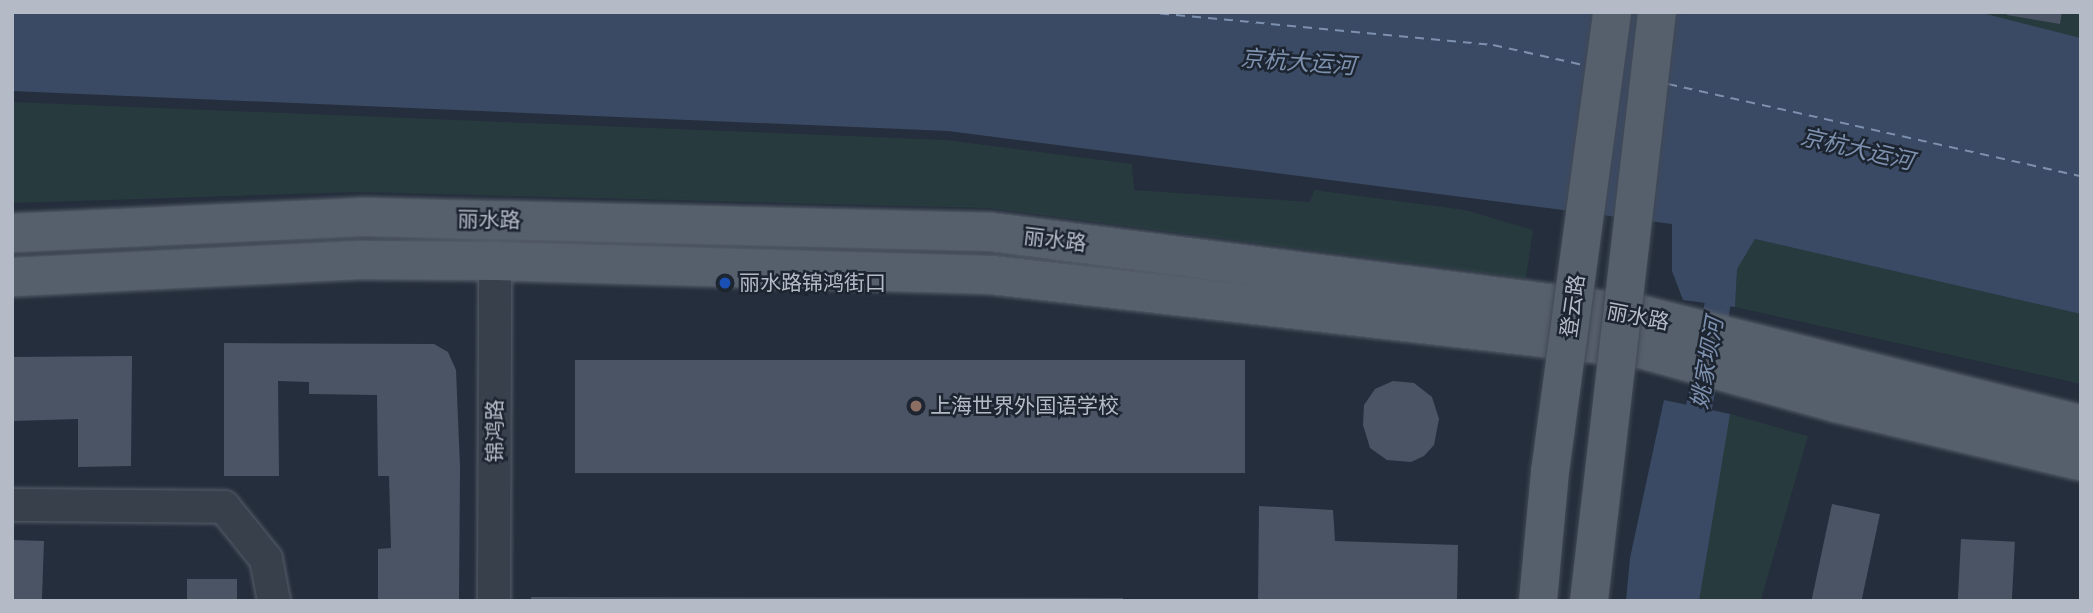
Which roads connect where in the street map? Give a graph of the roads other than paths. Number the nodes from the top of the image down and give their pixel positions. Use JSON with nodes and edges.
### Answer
{"nodes":[{"id":1,"x":1612,"y":12,"type":"edge"},
{"id":2,"x":1657,"y":12,"type":"edge"},
{"id":3,"x":12,"y":233,"type":"edge"},
{"id":4,"x":495,"y":261,"type":"junction"},
{"id":5,"x":12,"y":277,"type":"edge"},
{"id":6,"x":1641,"y":332,"type":"junction"},
{"id":7,"x":1790,"y":371,"type":"junction"},
{"id":8,"x":2081,"y":425,"type":"edge"},
{"id":9,"x":2081,"y":461,"type":"edge"},
{"id":10,"x":12,"y":505,"type":"edge"},
{"id":11,"x":274,"y":601,"type":"edge"},
{"id":12,"x":494,"y":601,"type":"edge"},
{"id":13,"x":1538,"y":601,"type":"edge"},
{"id":14,"x":1589,"y":601,"type":"edge"}],
"edges":[{"from":1,"to":13,"type":"main road","name":"登云路","bridge":true},
{"from":2,"to":14,"type":"main road","bridge":true},
{"from":3,"to":6,"type":"main road","name":"丽水路"},
{"from":4,"to":5,"type":"main road","name":"丽水路"},
{"from":4,"to":6,"type":"main road","name":"丽水路"},
{"from":4,"to":12,"type":"street","name":"锦鸿路"},
{"from":6,"to":7,"type":"main road","name":"丽水路"},
{"from":7,"to":8,"type":"main road","name":"丽水路"},
{"from":7,"to":9,"type":"main road","name":"丽水路"},
{"from":10,"to":11,"type":"street"}]}
